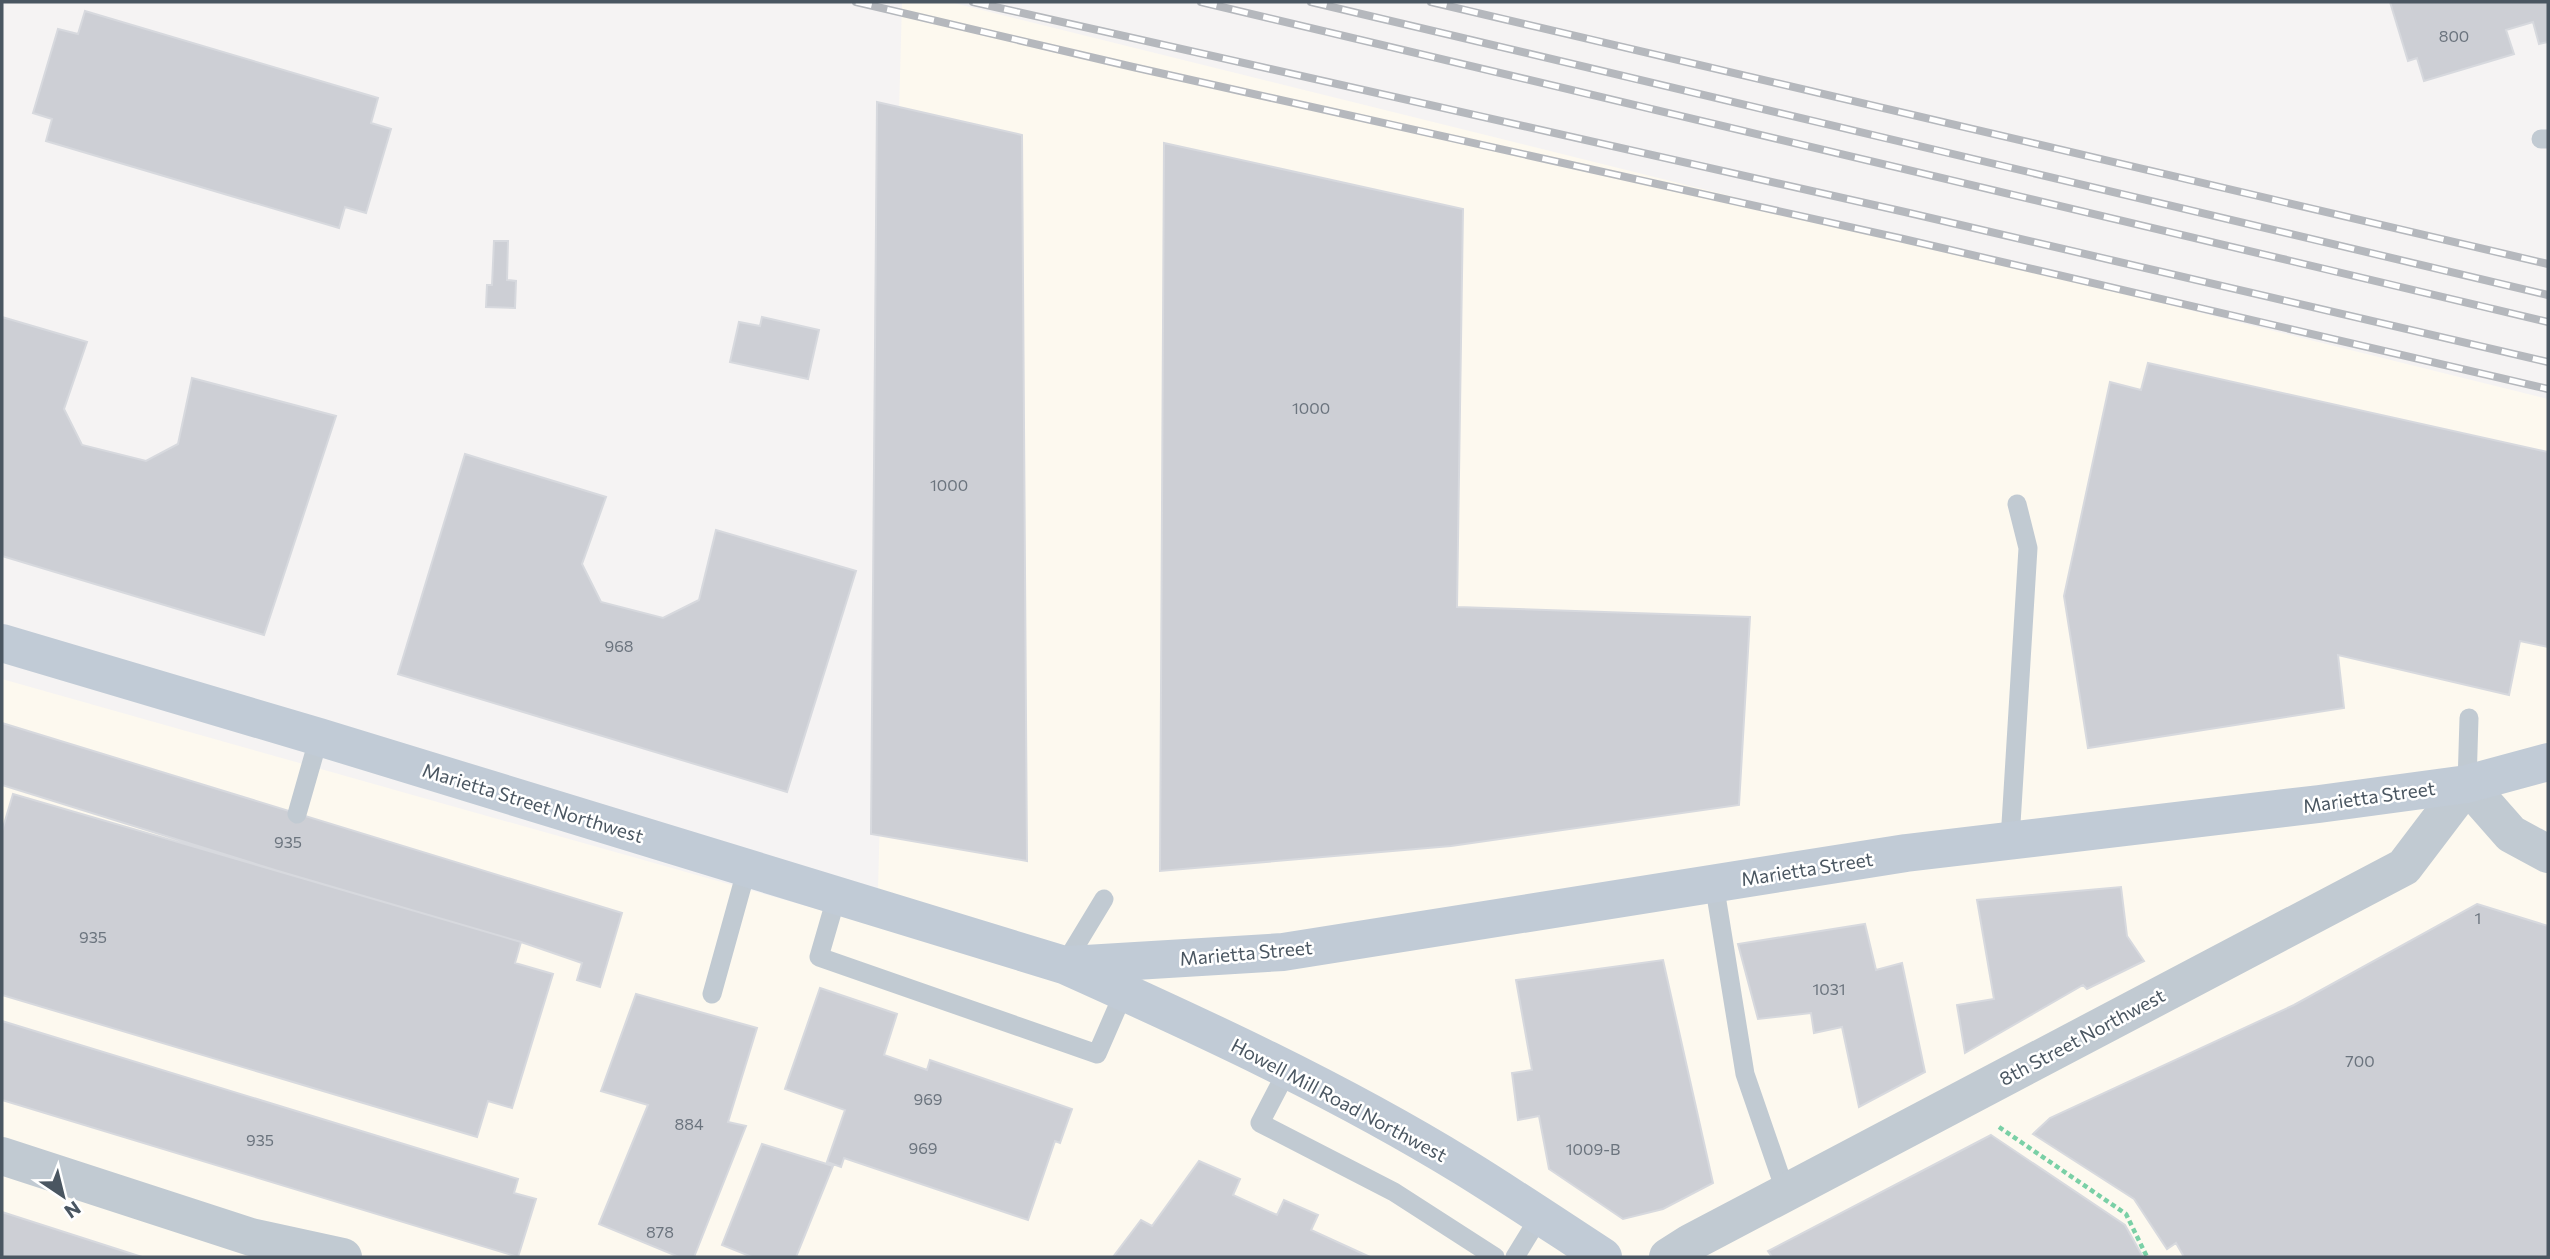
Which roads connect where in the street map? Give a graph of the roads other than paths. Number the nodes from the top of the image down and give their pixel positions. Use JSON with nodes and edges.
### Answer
{"nodes":[{"id":1,"x":2017,"y":504,"type":"dead end"},
{"id":2,"x":2,"y":643,"type":"edge"},
{"id":3,"x":2469,"y":718,"type":"dead end"},
{"id":4,"x":320,"y":737,"type":"junction"},
{"id":5,"x":2548,"y":762,"type":"edge"},
{"id":6,"x":2467,"y":783,"type":"junction"},
{"id":7,"x":297,"y":814,"type":"dead end"},
{"id":8,"x":2010,"y":840,"type":"junction"},
{"id":9,"x":2548,"y":855,"type":"edge"},
{"id":10,"x":747,"y":868,"type":"junction"},
{"id":11,"x":1714,"y":883,"type":"junction"},
{"id":12,"x":838,"y":895,"type":"junction"},
{"id":13,"x":1104,"y":899,"type":"dead end"},
{"id":14,"x":1064,"y":965,"type":"junction"},
{"id":15,"x":1124,"y":992,"type":"junction"},
{"id":16,"x":712,"y":994,"type":"dead end"},
{"id":17,"x":1287,"y":1071,"type":"junction"},
{"id":18,"x":2,"y":1156,"type":"edge"},
{"id":19,"x":1786,"y":1193,"type":"junction"},
{"id":20,"x":1540,"y":1216,"type":"junction"},
{"id":21,"x":343,"y":1257,"type":"edge"},
{"id":22,"x":1495,"y":1257,"type":"edge"},
{"id":23,"x":1515,"y":1257,"type":"edge"},
{"id":24,"x":1603,"y":1257,"type":"edge"},
{"id":25,"x":1668,"y":1257,"type":"edge"}],
"edges":[{"from":1,"to":8,"type":"lane"},
{"from":2,"to":4,"type":"main road","name":"Marietta Street Northwest"},
{"from":3,"to":6,"type":"lane"},
{"from":4,"to":7,"type":"lane"},
{"from":4,"to":10,"type":"main road","name":"Marietta Street Northwest"},
{"from":5,"to":6,"type":"main road","name":"Marietta Street"},
{"from":6,"to":8,"type":"main road","name":"Marietta Street"},
{"from":6,"to":9,"type":"street"},
{"from":6,"to":19,"type":"street","name":"8th Street Northwest"},
{"from":8,"to":11,"type":"main road","name":"Marietta Street"},
{"from":10,"to":12,"type":"main road","name":"Marietta Street Northwest"},
{"from":10,"to":16,"type":"lane"},
{"from":11,"to":14,"type":"main road","name":"Marietta Street"},
{"from":11,"to":19,"type":"lane"},
{"from":12,"to":14,"type":"main road","name":"Marietta Street Northwest"},
{"from":12,"to":15,"type":"lane"},
{"from":13,"to":14,"type":"lane"},
{"from":14,"to":15,"type":"main road","name":"Howell Mill Road Northwest"},
{"from":15,"to":17,"type":"main road","name":"Howell Mill Road Northwest"},
{"from":17,"to":20,"type":"main road","name":"Howell Mill Road Northwest"},
{"from":17,"to":22,"type":"lane"},
{"from":18,"to":21,"type":"street"},
{"from":19,"to":25,"type":"street","name":"8th Street Northwest"},
{"from":20,"to":23,"type":"lane"},
{"from":20,"to":24,"type":"main road","name":"Howell Mill Road Northwest"}]}
